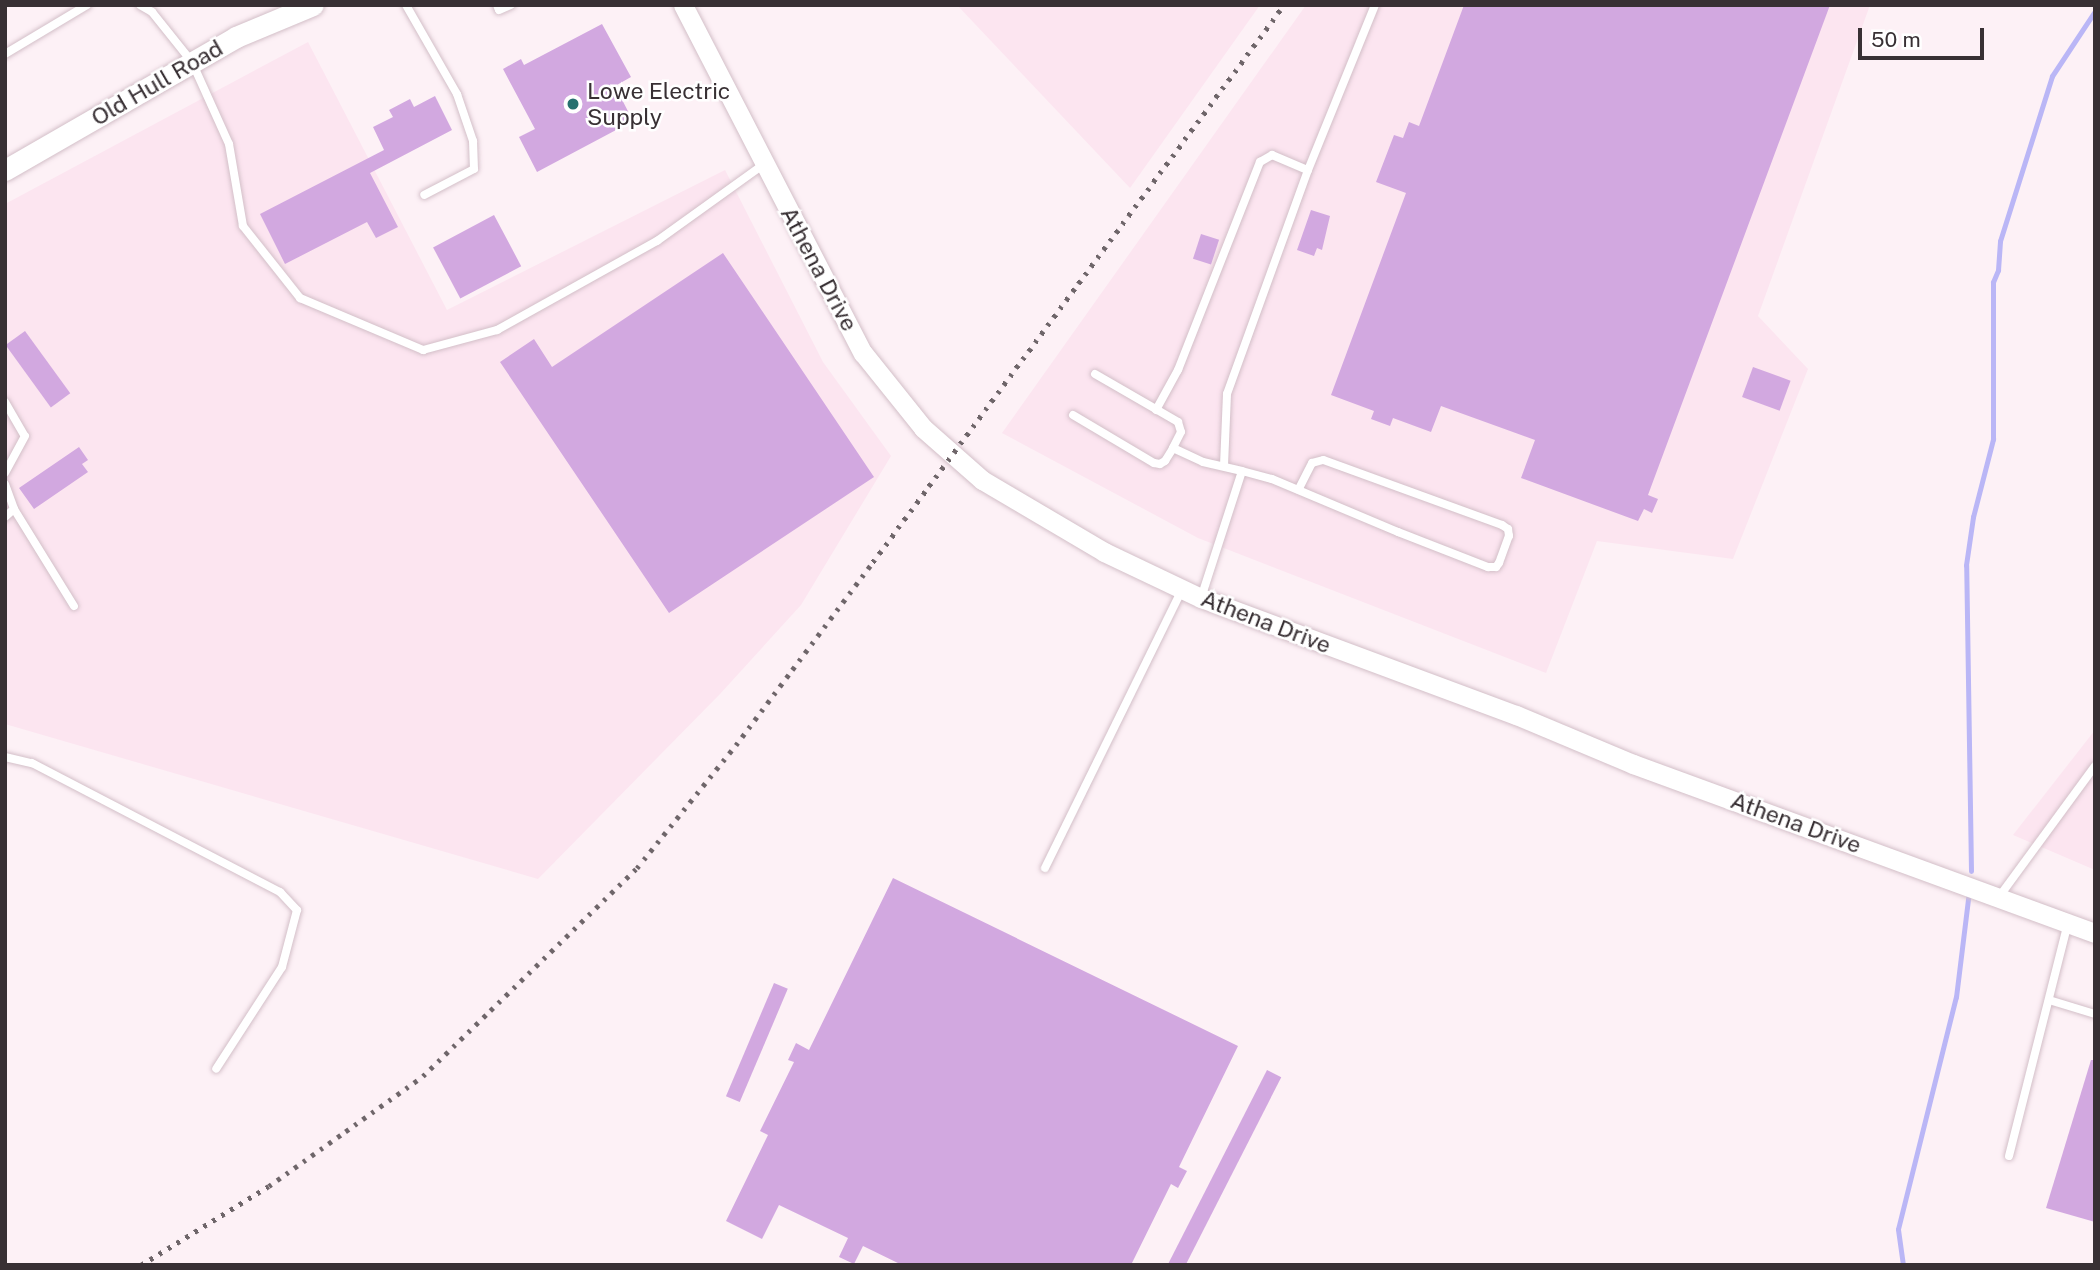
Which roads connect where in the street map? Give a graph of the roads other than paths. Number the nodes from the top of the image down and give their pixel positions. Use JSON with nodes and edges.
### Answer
{"nodes":[{"id":1,"x":88,"y":5,"type":"edge"},
{"id":2,"x":140,"y":5,"type":"edge"},
{"id":3,"x":313,"y":5,"type":"edge"},
{"id":4,"x":406,"y":5,"type":"edge"},
{"id":5,"x":497,"y":5,"type":"edge"},
{"id":6,"x":511,"y":5,"type":"edge"},
{"id":7,"x":683,"y":5,"type":"edge"},
{"id":8,"x":1375,"y":5,"type":"edge"},
{"id":9,"x":5,"y":54,"type":"edge"},
{"id":10,"x":192,"y":62,"type":"junction"},
{"id":11,"x":764,"y":164,"type":"junction"},
{"id":12,"x":5,"y":170,"type":"edge"},
{"id":13,"x":1308,"y":170,"type":"junction"},
{"id":14,"x":424,"y":195,"type":"dead end"},
{"id":15,"x":1095,"y":374,"type":"dead end"},
{"id":16,"x":5,"y":402,"type":"edge"},
{"id":17,"x":1156,"y":410,"type":"junction"},
{"id":18,"x":1073,"y":415,"type":"dead end"},
{"id":19,"x":1173,"y":448,"type":"junction"},
{"id":20,"x":1223,"y":467,"type":"junction"},
{"id":21,"x":1242,"y":471,"type":"junction"},
{"id":22,"x":5,"y":473,"type":"edge"},
{"id":23,"x":5,"y":484,"type":"edge"},
{"id":24,"x":1297,"y":490,"type":"junction"},
{"id":25,"x":14,"y":509,"type":"junction"},
{"id":26,"x":5,"y":517,"type":"edge"},
{"id":27,"x":1182,"y":589,"type":"junction"},
{"id":28,"x":1202,"y":598,"type":"junction"},
{"id":29,"x":75,"y":606,"type":"dead end"},
{"id":30,"x":5,"y":757,"type":"edge"},
{"id":31,"x":2095,"y":766,"type":"edge"},
{"id":32,"x":1045,"y":868,"type":"dead end"},
{"id":33,"x":2000,"y":897,"type":"junction"},
{"id":34,"x":2068,"y":923,"type":"junction"},
{"id":35,"x":2095,"y":933,"type":"edge"},
{"id":36,"x":2049,"y":1000,"type":"junction"},
{"id":37,"x":2095,"y":1014,"type":"edge"},
{"id":38,"x":216,"y":1069,"type":"dead end"},
{"id":39,"x":2009,"y":1156,"type":"dead end"}],
"edges":[{"from":1,"to":9,"type":"lane"},
{"from":2,"to":10,"type":"lane"},
{"from":3,"to":10,"type":"main road","name":"Old Hull Road"},
{"from":4,"to":14,"type":"lane"},
{"from":5,"to":6,"type":"lane"},
{"from":7,"to":11,"type":"street","name":"Athena Drive"},
{"from":8,"to":13,"type":"lane"},
{"from":10,"to":11,"type":"lane"},
{"from":10,"to":12,"type":"main road","name":"Old Hull Road"},
{"from":11,"to":27,"type":"street","name":"Athena Drive"},
{"from":13,"to":17,"type":"lane"},
{"from":13,"to":20,"type":"lane"},
{"from":15,"to":17,"type":"lane"},
{"from":16,"to":22,"type":"lane"},
{"from":17,"to":19,"type":"lane"},
{"from":18,"to":19,"type":"lane"},
{"from":19,"to":20,"type":"lane"},
{"from":20,"to":21,"type":"lane"},
{"from":21,"to":24,"type":"lane"},
{"from":21,"to":28,"type":"lane"},
{"from":23,"to":25,"type":"lane"},
{"from":24,"to":24,"type":"lane"},
{"from":25,"to":26,"type":"lane"},
{"from":25,"to":29,"type":"lane"},
{"from":27,"to":28,"type":"street","name":"Athena Drive"},
{"from":27,"to":32,"type":"lane"},
{"from":28,"to":33,"type":"street","name":"Athena Drive"},
{"from":30,"to":38,"type":"lane"},
{"from":31,"to":33,"type":"lane"},
{"from":33,"to":34,"type":"street","name":"Athena Drive"},
{"from":34,"to":35,"type":"street","name":"Athena Drive"},
{"from":34,"to":36,"type":"lane"},
{"from":36,"to":37,"type":"lane"},
{"from":36,"to":39,"type":"lane"}]}
